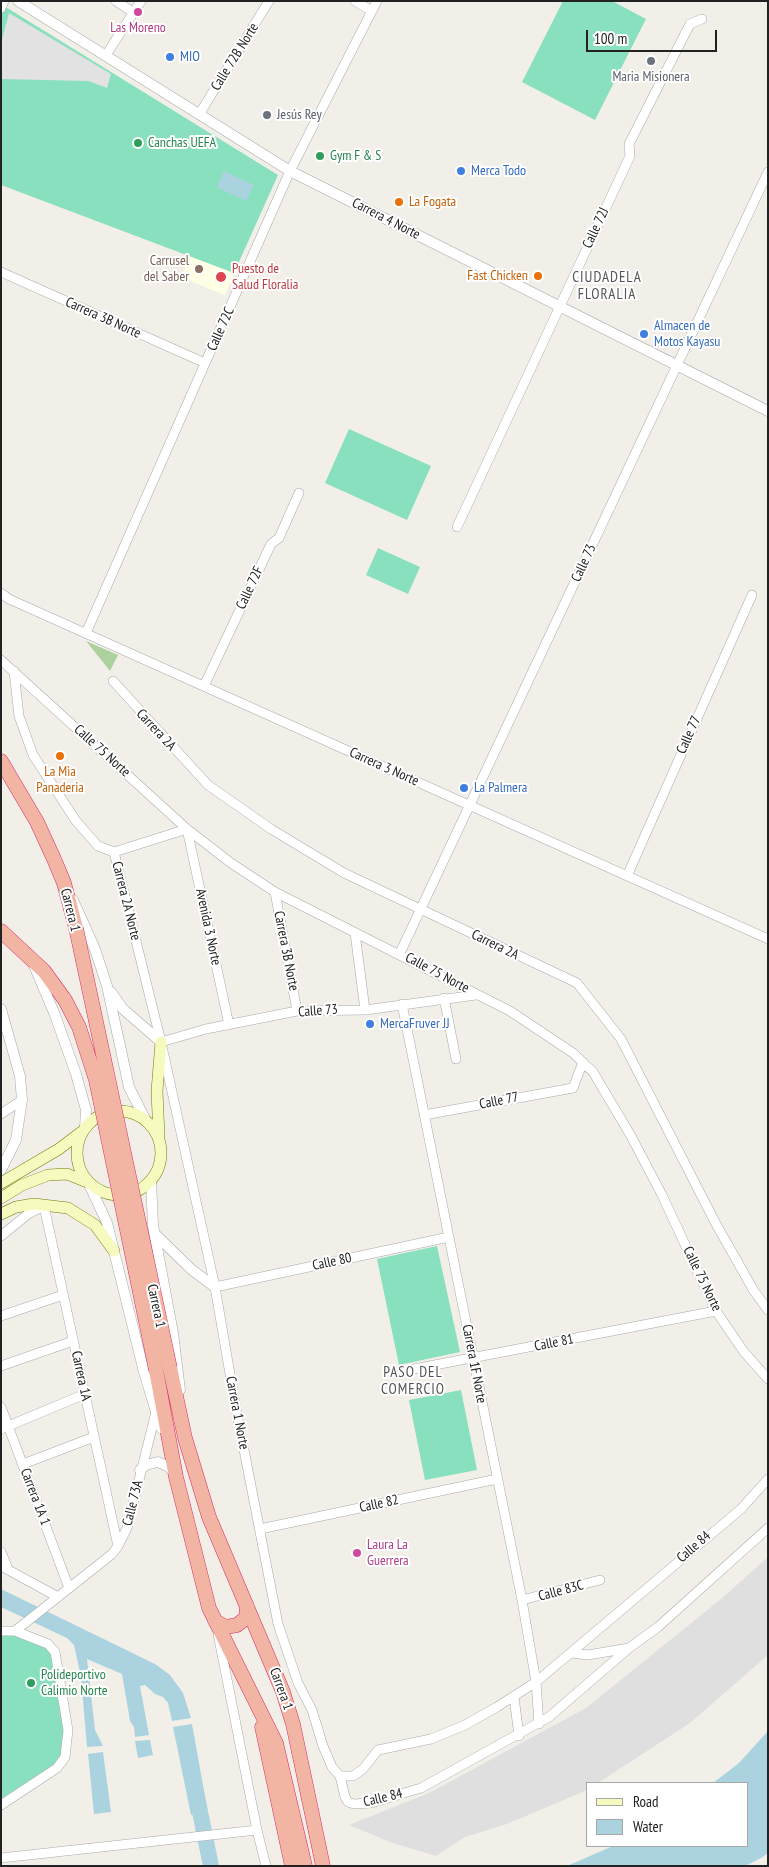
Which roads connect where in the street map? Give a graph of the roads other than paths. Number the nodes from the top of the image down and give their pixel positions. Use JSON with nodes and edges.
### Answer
{"nodes":[{"id":1,"x":4,"y":1,"type":"edge"},
{"id":2,"x":18,"y":1,"type":"edge"},
{"id":3,"x":116,"y":1,"type":"edge"},
{"id":4,"x":141,"y":1,"type":"edge"},
{"id":5,"x":269,"y":1,"type":"edge"},
{"id":6,"x":355,"y":1,"type":"edge"},
{"id":7,"x":377,"y":1,"type":"edge"},
{"id":8,"x":1,"y":8,"type":"edge"},
{"id":9,"x":372,"y":11,"type":"junction"},
{"id":10,"x":134,"y":13,"type":"junction"},
{"id":11,"x":702,"y":19,"type":"dead end"},
{"id":12,"x":106,"y":55,"type":"junction"},
{"id":13,"x":200,"y":113,"type":"junction"},
{"id":14,"x":290,"y":171,"type":"junction"},
{"id":15,"x":768,"y":172,"type":"edge"},
{"id":16,"x":1,"y":272,"type":"edge"},
{"id":17,"x":560,"y":307,"type":"junction"},
{"id":18,"x":205,"y":363,"type":"junction"},
{"id":19,"x":677,"y":365,"type":"junction"},
{"id":20,"x":768,"y":411,"type":"edge"},
{"id":21,"x":299,"y":493,"type":"dead end"},
{"id":22,"x":457,"y":527,"type":"dead end"},
{"id":23,"x":1,"y":593,"type":"edge"},
{"id":24,"x":752,"y":594,"type":"dead end"},
{"id":25,"x":86,"y":633,"type":"junction"},
{"id":26,"x":1,"y":660,"type":"edge"},
{"id":27,"x":14,"y":671,"type":"junction"},
{"id":28,"x":113,"y":681,"type":"dead end"},
{"id":29,"x":204,"y":686,"type":"junction"},
{"id":30,"x":1,"y":761,"type":"edge"},
{"id":31,"x":470,"y":805,"type":"junction"},
{"id":32,"x":187,"y":829,"type":"junction"},
{"id":33,"x":114,"y":852,"type":"junction"},
{"id":34,"x":627,"y":876,"type":"junction"},
{"id":35,"x":64,"y":883,"type":"junction"},
{"id":36,"x":275,"y":892,"type":"junction"},
{"id":37,"x":421,"y":909,"type":"junction"},
{"id":38,"x":1,"y":931,"type":"edge"},
{"id":39,"x":355,"y":933,"type":"junction"},
{"id":40,"x":768,"y":939,"type":"edge"},
{"id":41,"x":400,"y":954,"type":"junction"},
{"id":42,"x":30,"y":957,"type":"junction"},
{"id":43,"x":106,"y":986,"type":"junction"},
{"id":44,"x":476,"y":995,"type":"junction"},
{"id":45,"x":444,"y":998,"type":"junction"},
{"id":46,"x":402,"y":1004,"type":"junction"},
{"id":47,"x":1,"y":1009,"type":"edge"},
{"id":48,"x":365,"y":1010,"type":"junction"},
{"id":49,"x":297,"y":1011,"type":"junction"},
{"id":50,"x":229,"y":1025,"type":"junction"},
{"id":51,"x":162,"y":1042,"type":"junction"},
{"id":52,"x":456,"y":1059,"type":"dead end"},
{"id":53,"x":583,"y":1062,"type":"junction"},
{"id":54,"x":22,"y":1100,"type":"junction"},
{"id":55,"x":1,"y":1114,"type":"edge"},
{"id":56,"x":424,"y":1115,"type":"junction"},
{"id":57,"x":146,"y":1120,"type":"junction"},
{"id":58,"x":84,"y":1129,"type":"junction"},
{"id":59,"x":159,"y":1141,"type":"junction"},
{"id":60,"x":1,"y":1170,"type":"edge"},
{"id":61,"x":151,"y":1181,"type":"junction"},
{"id":62,"x":1,"y":1183,"type":"edge"},
{"id":63,"x":89,"y":1183,"type":"junction"},
{"id":64,"x":1,"y":1198,"type":"edge"},
{"id":65,"x":44,"y":1206,"type":"junction"},
{"id":66,"x":1,"y":1214,"type":"edge"},
{"id":67,"x":154,"y":1232,"type":"junction"},
{"id":68,"x":1,"y":1236,"type":"edge"},
{"id":69,"x":449,"y":1237,"type":"junction"},
{"id":70,"x":114,"y":1251,"type":"junction"},
{"id":71,"x":215,"y":1287,"type":"junction"},
{"id":72,"x":754,"y":1291,"type":"junction"},
{"id":73,"x":64,"y":1295,"type":"junction"},
{"id":74,"x":768,"y":1298,"type":"edge"},
{"id":75,"x":768,"y":1310,"type":"edge"},
{"id":76,"x":716,"y":1311,"type":"junction"},
{"id":77,"x":1,"y":1316,"type":"edge"},
{"id":78,"x":73,"y":1341,"type":"junction"},
{"id":79,"x":473,"y":1359,"type":"junction"},
{"id":80,"x":1,"y":1366,"type":"edge"},
{"id":81,"x":163,"y":1369,"type":"junction"},
{"id":82,"x":393,"y":1373,"type":"dead end"},
{"id":83,"x":768,"y":1379,"type":"edge"},
{"id":84,"x":85,"y":1394,"type":"junction"},
{"id":85,"x":1,"y":1406,"type":"edge"},
{"id":86,"x":156,"y":1412,"type":"junction"},
{"id":87,"x":5,"y":1427,"type":"edge"},
{"id":88,"x":94,"y":1437,"type":"junction"},
{"id":89,"x":185,"y":1438,"type":"junction"},
{"id":90,"x":23,"y":1464,"type":"junction"},
{"id":91,"x":140,"y":1470,"type":"junction"},
{"id":92,"x":176,"y":1477,"type":"junction"},
{"id":93,"x":497,"y":1479,"type":"junction"},
{"id":94,"x":768,"y":1479,"type":"edge"},
{"id":95,"x":768,"y":1528,"type":"edge"},
{"id":96,"x":260,"y":1529,"type":"junction"},
{"id":97,"x":118,"y":1546,"type":"junction"},
{"id":98,"x":1,"y":1552,"type":"edge"},
{"id":99,"x":5,"y":1568,"type":"edge"},
{"id":100,"x":600,"y":1580,"type":"dead end"},
{"id":101,"x":69,"y":1588,"type":"junction"},
{"id":102,"x":58,"y":1596,"type":"junction"},
{"id":103,"x":522,"y":1600,"type":"junction"},
{"id":104,"x":247,"y":1606,"type":"junction"},
{"id":105,"x":215,"y":1621,"type":"junction"},
{"id":106,"x":1,"y":1630,"type":"edge"},
{"id":107,"x":15,"y":1631,"type":"junction"},
{"id":108,"x":629,"y":1648,"type":"junction"},
{"id":109,"x":572,"y":1653,"type":"junction"},
{"id":110,"x":536,"y":1682,"type":"junction"},
{"id":111,"x":514,"y":1697,"type":"junction"},
{"id":112,"x":539,"y":1724,"type":"junction"},
{"id":113,"x":519,"y":1736,"type":"junction"},
{"id":114,"x":340,"y":1776,"type":"junction"},
{"id":115,"x":1,"y":1805,"type":"edge"},
{"id":116,"x":257,"y":1830,"type":"junction"},
{"id":117,"x":1,"y":1858,"type":"edge"},
{"id":118,"x":298,"y":1862,"type":"edge"},
{"id":119,"x":266,"y":1866,"type":"edge"},
{"id":120,"x":323,"y":1866,"type":"edge"}],
"edges":[{"from":1,"to":8,"type":"street"},
{"from":2,"to":12,"type":"street","name":"Carrera 4 Norte"},
{"from":3,"to":10,"type":"street"},
{"from":4,"to":10,"type":"street"},
{"from":5,"to":13,"type":"street","name":"Calle 72B Norte"},
{"from":6,"to":9,"type":"street"},
{"from":7,"to":9,"type":"street","name":"Calle 72C"},
{"from":9,"to":14,"type":"street","name":"Calle 72C"},
{"from":10,"to":12,"type":"street"},
{"from":11,"to":17,"type":"street","name":"Calle 72J"},
{"from":12,"to":13,"type":"street","name":"Carrera 4 Norte"},
{"from":13,"to":14,"type":"street","name":"Carrera 4 Norte"},
{"from":14,"to":17,"type":"street","name":"Carrera 4 Norte"},
{"from":14,"to":18,"type":"street","name":"Calle 72C"},
{"from":15,"to":19,"type":"street","name":"Calle 73"},
{"from":16,"to":18,"type":"street","name":"Carrera 3B Norte"},
{"from":17,"to":19,"type":"street","name":"Carrera 4 Norte"},
{"from":17,"to":22,"type":"street","name":"Calle 72J"},
{"from":18,"to":25,"type":"street","name":"Calle 72C"},
{"from":19,"to":20,"type":"street","name":"Carrera 4 Norte"},
{"from":19,"to":31,"type":"street","name":"Calle 73"},
{"from":21,"to":29,"type":"street","name":"Calle 72F"},
{"from":23,"to":25,"type":"street","name":"Carrera 3 Norte"},
{"from":24,"to":34,"type":"street","name":"Calle 77"},
{"from":25,"to":29,"type":"street","name":"Carrera 3 Norte"},
{"from":26,"to":27,"type":"street","name":"Calle 75 Norte"},
{"from":27,"to":32,"type":"street","name":"Calle 75 Norte"},
{"from":27,"to":33,"type":"street","name":"Carrera 2A Norte"},
{"from":28,"to":37,"type":"street","name":"Carrera 2A"},
{"from":29,"to":31,"type":"street","name":"Carrera 3 Norte"},
{"from":30,"to":35,"type":"highway","name":"Carrera 1"},
{"from":31,"to":34,"type":"street","name":"Carrera 3 Norte"},
{"from":31,"to":37,"type":"street","name":"Calle 73"},
{"from":32,"to":33,"type":"street"},
{"from":32,"to":36,"type":"street","name":"Calle 75 Norte"},
{"from":32,"to":50,"type":"street","name":"Avenida 3 Norte"},
{"from":33,"to":51,"type":"street","name":"Carrera 2A Norte"},
{"from":34,"to":40,"type":"street","name":"Carrera 3 Norte"},
{"from":35,"to":43,"type":"street"},
{"from":35,"to":81,"type":"highway","name":"Carrera 1","bridge":true},
{"from":36,"to":39,"type":"street","name":"Calle 75 Norte"},
{"from":36,"to":49,"type":"street","name":"Carrera 3B Norte"},
{"from":37,"to":41,"type":"street","name":"Calle 73"},
{"from":37,"to":72,"type":"street","name":"Carrera 2A"},
{"from":38,"to":42,"type":"highway","name":"Carrera 1"},
{"from":39,"to":41,"type":"street","name":"Calle 75 Norte"},
{"from":39,"to":48,"type":"street"},
{"from":41,"to":44,"type":"street","name":"Calle 75 Norte"},
{"from":42,"to":58,"type":"street"},
{"from":42,"to":81,"type":"highway","name":"Carrera 1","bridge":true},
{"from":43,"to":51,"type":"street"},
{"from":43,"to":57,"type":"street"},
{"from":44,"to":45,"type":"street","name":"Calle 73"},
{"from":44,"to":53,"type":"street","name":"Calle 75 Norte"},
{"from":45,"to":46,"type":"street","name":"Calle 73"},
{"from":45,"to":52,"type":"street"},
{"from":46,"to":48,"type":"street","name":"Calle 73"},
{"from":46,"to":56,"type":"street","name":"Carrera 1F Norte"},
{"from":47,"to":54,"type":"street"},
{"from":48,"to":49,"type":"street","name":"Calle 73"},
{"from":49,"to":50,"type":"street","name":"Calle 73"},
{"from":50,"to":51,"type":"street","name":"Calle 73"},
{"from":51,"to":59,"type":"main road"},
{"from":51,"to":71,"type":"street","name":"Carrera 1 Norte"},
{"from":53,"to":56,"type":"street","name":"Calle 77"},
{"from":53,"to":76,"type":"street","name":"Calle 75 Norte"},
{"from":54,"to":55,"type":"street"},
{"from":54,"to":60,"type":"street"},
{"from":56,"to":69,"type":"street","name":"Carrera 1F Norte"},
{"from":57,"to":58,"type":"main road"},
{"from":57,"to":59,"type":"main road"},
{"from":58,"to":62,"type":"main road"},
{"from":58,"to":63,"type":"main road"},
{"from":59,"to":61,"type":"main road"},
{"from":61,"to":63,"type":"main road"},
{"from":61,"to":67,"type":"street"},
{"from":63,"to":64,"type":"main road"},
{"from":63,"to":70,"type":"street"},
{"from":65,"to":66,"type":"main road"},
{"from":65,"to":68,"type":"street"},
{"from":65,"to":70,"type":"main road"},
{"from":65,"to":73,"type":"street","name":"Carrera 1A"},
{"from":67,"to":71,"type":"street"},
{"from":67,"to":89,"type":"street"},
{"from":69,"to":71,"type":"street","name":"Calle 80"},
{"from":69,"to":79,"type":"street","name":"Carrera 1F Norte"},
{"from":70,"to":86,"type":"street"},
{"from":71,"to":96,"type":"street","name":"Carrera 1 Norte"},
{"from":72,"to":74,"type":"street"},
{"from":72,"to":75,"type":"street","name":"Carrera 2A"},
{"from":73,"to":77,"type":"street"},
{"from":73,"to":78,"type":"street","name":"Carrera 1A"},
{"from":76,"to":79,"type":"street","name":"Calle 81"},
{"from":76,"to":83,"type":"street","name":"Calle 75 Norte"},
{"from":78,"to":80,"type":"street"},
{"from":78,"to":84,"type":"street","name":"Carrera 1A"},
{"from":79,"to":82,"type":"street","name":"Calle 81"},
{"from":79,"to":93,"type":"street","name":"Carrera 1F Norte"},
{"from":81,"to":89,"type":"highway","name":"Carrera 1"},
{"from":81,"to":92,"type":"highway","name":"Carrera 1"},
{"from":84,"to":87,"type":"street"},
{"from":84,"to":88,"type":"street","name":"Carrera 1A"},
{"from":85,"to":87,"type":"street","name":"Carrera 1A 1"},
{"from":86,"to":91,"type":"street","name":"Calle 73A"},
{"from":86,"to":92,"type":"street"},
{"from":87,"to":90,"type":"street","name":"Carrera 1A 1"},
{"from":88,"to":90,"type":"street"},
{"from":88,"to":97,"type":"street","name":"Carrera 1A"},
{"from":89,"to":104,"type":"highway","name":"Carrera 1"},
{"from":90,"to":101,"type":"street","name":"Carrera 1A 1"},
{"from":91,"to":92,"type":"street"},
{"from":91,"to":97,"type":"street","name":"Calle 73A"},
{"from":92,"to":105,"type":"highway","name":"Carrera 1"},
{"from":93,"to":96,"type":"street","name":"Calle 82"},
{"from":93,"to":103,"type":"street","name":"Carrera 1F Norte"},
{"from":94,"to":109,"type":"street","name":"Calle 84"},
{"from":95,"to":108,"type":"street","name":"Calle 84"},
{"from":96,"to":114,"type":"street","name":"Carrera 1 Norte"},
{"from":97,"to":101,"type":"street","name":"Calle 73A"},
{"from":98,"to":99,"type":"street"},
{"from":99,"to":102,"type":"street"},
{"from":100,"to":103,"type":"street","name":"Calle 83C"},
{"from":101,"to":102,"type":"street","name":"Calle 73A"},
{"from":102,"to":107,"type":"street","name":"Calle 73A"},
{"from":103,"to":110,"type":"street","name":"Carrera 1F Norte"},
{"from":104,"to":105,"type":"highway"},
{"from":104,"to":120,"type":"highway","name":"Carrera 1"},
{"from":105,"to":116,"type":"street","name":"Carrera 1"},
{"from":105,"to":118,"type":"highway","name":"Carrera 1"},
{"from":106,"to":107,"type":"street"},
{"from":107,"to":115,"type":"street"},
{"from":108,"to":109,"type":"street"},
{"from":108,"to":112,"type":"street","name":"Calle 84"},
{"from":109,"to":110,"type":"street","name":"Calle 84"},
{"from":110,"to":111,"type":"street","name":"Calle 84"},
{"from":110,"to":112,"type":"street","name":"Carrera 1F Norte"},
{"from":111,"to":113,"type":"street"},
{"from":111,"to":114,"type":"street","name":"Calle 84"},
{"from":112,"to":113,"type":"street","name":"Calle 84"},
{"from":113,"to":114,"type":"street","name":"Calle 84"},
{"from":116,"to":117,"type":"street"},
{"from":116,"to":119,"type":"street","name":"Carrera 1"}]}
